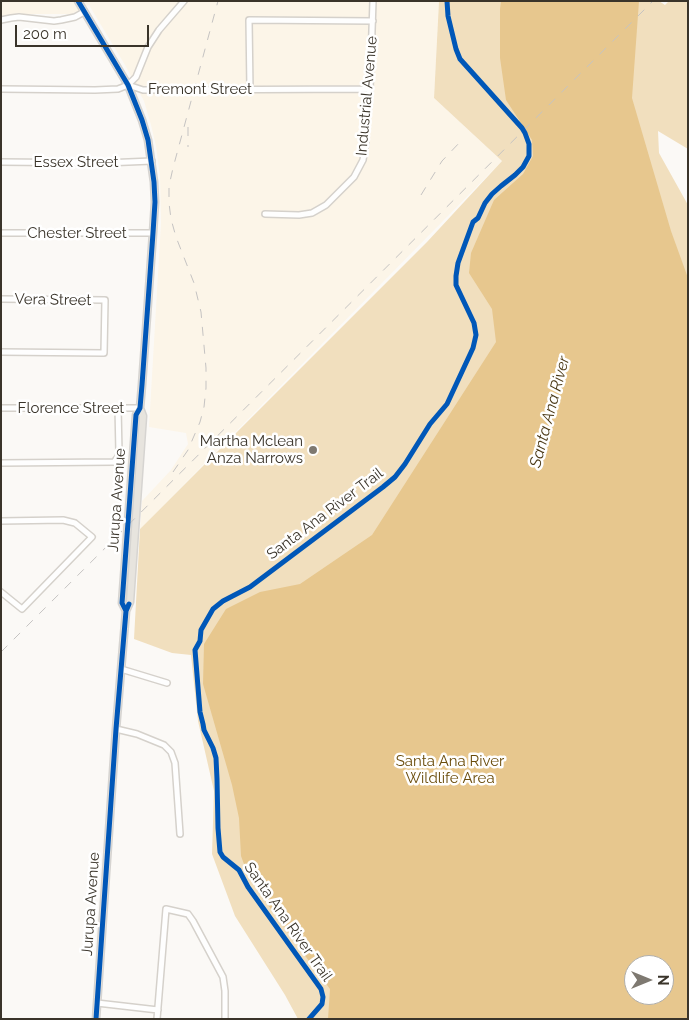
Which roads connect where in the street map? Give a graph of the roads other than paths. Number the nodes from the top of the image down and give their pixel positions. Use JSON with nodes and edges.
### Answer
{"nodes":[{"id":1,"x":78,"y":1,"type":"edge"},
{"id":2,"x":184,"y":1,"type":"edge"},
{"id":3,"x":373,"y":1,"type":"edge"},
{"id":4,"x":84,"y":12,"type":"junction"},
{"id":5,"x":1,"y":20,"type":"edge"},
{"id":6,"x":373,"y":21,"type":"junction"},
{"id":7,"x":128,"y":85,"type":"junction"},
{"id":8,"x":1,"y":89,"type":"edge"},
{"id":9,"x":370,"y":89,"type":"junction"},
{"id":10,"x":250,"y":90,"type":"junction"},
{"id":11,"x":152,"y":161,"type":"junction"},
{"id":12,"x":1,"y":162,"type":"edge"},
{"id":13,"x":265,"y":214,"type":"dead end"},
{"id":14,"x":1,"y":233,"type":"edge"},
{"id":15,"x":153,"y":234,"type":"junction"},
{"id":16,"x":1,"y":299,"type":"edge"},
{"id":17,"x":1,"y":352,"type":"edge"},
{"id":18,"x":1,"y":408,"type":"edge"},
{"id":19,"x":118,"y":408,"type":"junction"},
{"id":20,"x":140,"y":408,"type":"junction"},
{"id":21,"x":1,"y":462,"type":"edge"},
{"id":22,"x":1,"y":521,"type":"edge"},
{"id":23,"x":1,"y":592,"type":"edge"},
{"id":24,"x":121,"y":669,"type":"junction"},
{"id":25,"x":166,"y":684,"type":"dead end"},
{"id":26,"x":116,"y":729,"type":"junction"},
{"id":27,"x":180,"y":834,"type":"dead end"},
{"id":28,"x":97,"y":1003,"type":"junction"},
{"id":29,"x":158,"y":1010,"type":"junction"},
{"id":30,"x":96,"y":1019,"type":"edge"},
{"id":31,"x":157,"y":1019,"type":"edge"},
{"id":32,"x":224,"y":1019,"type":"edge"}],
"edges":[{"from":1,"to":4,"type":"main road","name":"Jurupa Avenue"},
{"from":2,"to":7,"type":"street"},
{"from":3,"to":6,"type":"street","name":"Industrial Avenue"},
{"from":4,"to":5,"type":"street"},
{"from":4,"to":7,"type":"main road","name":"Jurupa Avenue"},
{"from":6,"to":9,"type":"street","name":"Industrial Avenue"},
{"from":6,"to":10,"type":"street"},
{"from":7,"to":8,"type":"street","name":"Fremont Street"},
{"from":7,"to":10,"type":"street","name":"Fremont Street"},
{"from":7,"to":11,"type":"main road","name":"Jurupa Avenue"},
{"from":9,"to":10,"type":"street","name":"Fremont Street"},
{"from":9,"to":13,"type":"street","name":"Industrial Avenue"},
{"from":11,"to":12,"type":"street","name":"Essex Street"},
{"from":11,"to":15,"type":"main road","name":"Jurupa Avenue"},
{"from":14,"to":15,"type":"street","name":"Chester Street"},
{"from":15,"to":20,"type":"main road","name":"Jurupa Avenue"},
{"from":16,"to":17,"type":"street","name":"Vera Street"},
{"from":18,"to":19,"type":"street","name":"Florence Street"},
{"from":19,"to":20,"type":"street","name":"Florence Street"},
{"from":19,"to":21,"type":"street"},
{"from":20,"to":24,"type":"main road","name":"Jurupa Avenue"},
{"from":22,"to":23,"type":"street"},
{"from":24,"to":25,"type":"street"},
{"from":24,"to":26,"type":"main road","name":"Jurupa Avenue"},
{"from":26,"to":27,"type":"street"},
{"from":26,"to":28,"type":"main road","name":"Jurupa Avenue"},
{"from":28,"to":29,"type":"street"},
{"from":28,"to":30,"type":"main road","name":"Jurupa Avenue"},
{"from":29,"to":31,"type":"street"},
{"from":29,"to":32,"type":"street"}]}
